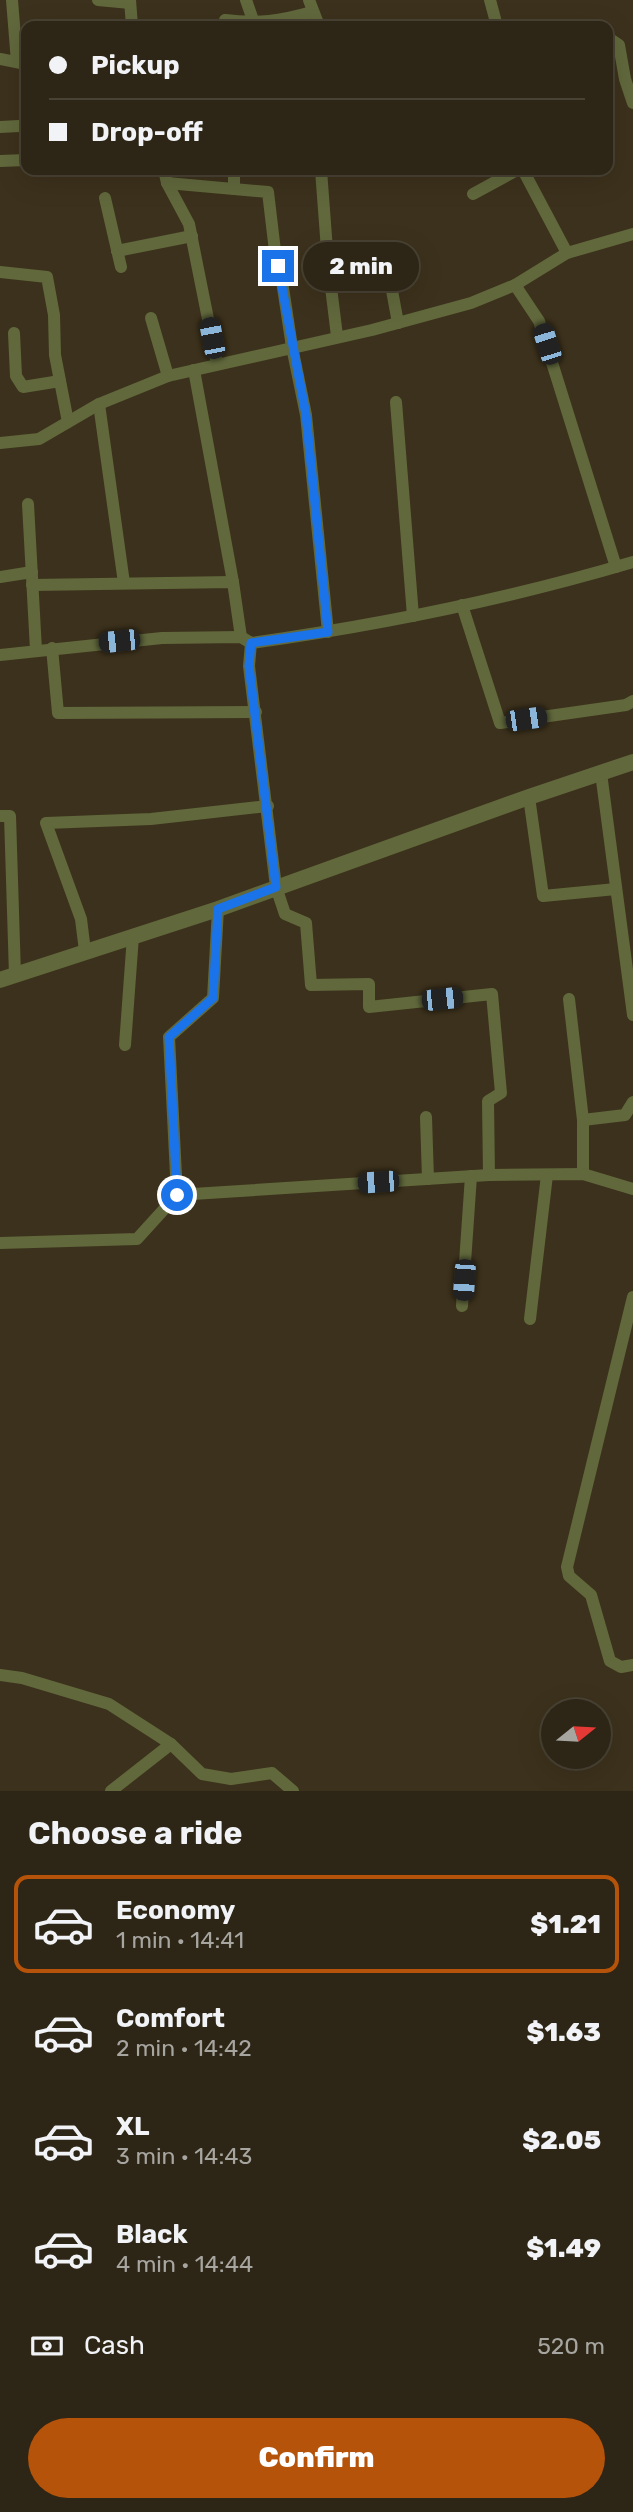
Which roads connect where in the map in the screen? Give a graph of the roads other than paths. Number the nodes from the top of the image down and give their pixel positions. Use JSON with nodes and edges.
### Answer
{"nodes":[{"id":1,"x":12,"y":0,"type":"edge"},
{"id":2,"x":98,"y":0,"type":"edge"},
{"id":3,"x":246,"y":0,"type":"edge"},
{"id":4,"x":490,"y":0,"type":"edge"},
{"id":5,"x":130,"y":2,"type":"edge"},
{"id":6,"x":311,"y":6,"type":"edge"},
{"id":7,"x":225,"y":20,"type":"dead end"},
{"id":8,"x":132,"y":21,"type":"edge"},
{"id":9,"x":235,"y":21,"type":"edge"},
{"id":10,"x":253,"y":21,"type":"edge"},
{"id":11,"x":275,"y":21,"type":"edge"},
{"id":12,"x":496,"y":21,"type":"edge"},
{"id":13,"x":613,"y":41,"type":"edge"},
{"id":14,"x":0,"y":60,"type":"edge"},
{"id":15,"x":21,"y":63,"type":"edge"},
{"id":16,"x":633,"y":103,"type":"edge"},
{"id":17,"x":19,"y":126,"type":"dead end"},
{"id":18,"x":0,"y":127,"type":"edge"},
{"id":19,"x":21,"y":160,"type":"edge"},
{"id":20,"x":0,"y":161,"type":"edge"},
{"id":21,"x":234,"y":175,"type":"edge"},
{"id":22,"x":321,"y":175,"type":"edge"},
{"id":23,"x":508,"y":175,"type":"edge"},
{"id":24,"x":526,"y":175,"type":"edge"},
{"id":25,"x":165,"y":176,"type":"edge"},
{"id":26,"x":234,"y":189,"type":"junction"},
{"id":27,"x":473,"y":194,"type":"dead end"},
{"id":28,"x":105,"y":198,"type":"dead end"},
{"id":29,"x":633,"y":234,"type":"edge"},
{"id":30,"x":192,"y":236,"type":"junction"},
{"id":31,"x":117,"y":251,"type":"junction"},
{"id":32,"x":567,"y":253,"type":"junction"},
{"id":33,"x":121,"y":267,"type":"dead end"},
{"id":34,"x":388,"y":269,"type":"dead end"},
{"id":35,"x":0,"y":272,"type":"edge"},
{"id":36,"x":515,"y":285,"type":"junction"},
{"id":37,"x":151,"y":318,"type":"dead end"},
{"id":38,"x":398,"y":323,"type":"junction"},
{"id":39,"x":14,"y":333,"type":"dead end"},
{"id":40,"x":337,"y":336,"type":"junction"},
{"id":41,"x":292,"y":347,"type":"junction"},
{"id":42,"x":217,"y":363,"type":"junction"},
{"id":43,"x":194,"y":370,"type":"junction"},
{"id":44,"x":168,"y":376,"type":"junction"},
{"id":45,"x":60,"y":381,"type":"junction"},
{"id":46,"x":396,"y":402,"type":"dead end"},
{"id":47,"x":99,"y":404,"type":"junction"},
{"id":48,"x":68,"y":422,"type":"junction"},
{"id":49,"x":0,"y":443,"type":"edge"},
{"id":50,"x":28,"y":504,"type":"dead end"},
{"id":51,"x":633,"y":562,"type":"edge"},
{"id":52,"x":616,"y":567,"type":"junction"},
{"id":53,"x":0,"y":577,"type":"edge"},
{"id":54,"x":32,"y":578,"type":"junction"},
{"id":55,"x":233,"y":582,"type":"junction"},
{"id":56,"x":124,"y":583,"type":"junction"},
{"id":57,"x":462,"y":605,"type":"junction"},
{"id":58,"x":413,"y":616,"type":"junction"},
{"id":59,"x":328,"y":632,"type":"junction"},
{"id":60,"x":246,"y":640,"type":"junction"},
{"id":61,"x":52,"y":648,"type":"junction"},
{"id":62,"x":36,"y":650,"type":"junction"},
{"id":63,"x":0,"y":655,"type":"edge"},
{"id":64,"x":633,"y":701,"type":"edge"},
{"id":65,"x":256,"y":712,"type":"junction"},
{"id":66,"x":633,"y":762,"type":"edge"},
{"id":67,"x":601,"y":773,"type":"junction"},
{"id":68,"x":529,"y":797,"type":"junction"},
{"id":69,"x":268,"y":806,"type":"junction"},
{"id":70,"x":0,"y":816,"type":"edge"},
{"id":71,"x":276,"y":887,"type":"junction"},
{"id":72,"x":616,"y":889,"type":"junction"},
{"id":73,"x":218,"y":909,"type":"junction"},
{"id":74,"x":133,"y":936,"type":"junction"},
{"id":75,"x":85,"y":951,"type":"junction"},
{"id":76,"x":8,"y":977,"type":"edge"},
{"id":77,"x":569,"y":999,"type":"dead end"},
{"id":78,"x":633,"y":1015,"type":"edge"},
{"id":79,"x":125,"y":1045,"type":"dead end"},
{"id":80,"x":633,"y":1102,"type":"edge"},
{"id":81,"x":426,"y":1117,"type":"dead end"},
{"id":82,"x":583,"y":1120,"type":"junction"},
{"id":83,"x":489,"y":1174,"type":"junction"},
{"id":84,"x":583,"y":1174,"type":"junction"},
{"id":85,"x":547,"y":1175,"type":"junction"},
{"id":86,"x":471,"y":1176,"type":"junction"},
{"id":87,"x":428,"y":1179,"type":"junction"},
{"id":88,"x":633,"y":1189,"type":"edge"},
{"id":89,"x":177,"y":1195,"type":"junction"},
{"id":90,"x":0,"y":1243,"type":"edge"},
{"id":91,"x":633,"y":1297,"type":"edge"},
{"id":92,"x":462,"y":1306,"type":"dead end"},
{"id":93,"x":530,"y":1319,"type":"dead end"},
{"id":94,"x":633,"y":1665,"type":"edge"},
{"id":95,"x":0,"y":1675,"type":"edge"},
{"id":96,"x":171,"y":1744,"type":"junction"},
{"id":97,"x":111,"y":1791,"type":"edge"},
{"id":98,"x":293,"y":1791,"type":"edge"}],
"edges":[{"from":1,"to":15,"type":"street"},
{"from":2,"to":5,"type":"street"},
{"from":3,"to":10,"type":"street"},
{"from":4,"to":12,"type":"street"},
{"from":5,"to":8,"type":"street"},
{"from":6,"to":11,"type":"street"},
{"from":7,"to":9,"type":"street"},
{"from":13,"to":16,"type":"street"},
{"from":14,"to":15,"type":"street"},
{"from":17,"to":18,"type":"street"},
{"from":19,"to":20,"type":"street"},
{"from":21,"to":26,"type":"street"},
{"from":22,"to":40,"type":"street"},
{"from":23,"to":27,"type":"street"},
{"from":24,"to":32,"type":"street"},
{"from":25,"to":26,"type":"street"},
{"from":25,"to":30,"type":"street"},
{"from":26,"to":41,"type":"street"},
{"from":28,"to":31,"type":"street"},
{"from":29,"to":32,"type":"street"},
{"from":30,"to":31,"type":"street"},
{"from":30,"to":42,"type":"street"},
{"from":31,"to":33,"type":"street"},
{"from":32,"to":36,"type":"street"},
{"from":34,"to":38,"type":"street"},
{"from":35,"to":45,"type":"street"},
{"from":36,"to":38,"type":"street"},
{"from":36,"to":52,"type":"street"},
{"from":37,"to":44,"type":"street"},
{"from":38,"to":40,"type":"street"},
{"from":39,"to":45,"type":"street"},
{"from":40,"to":41,"type":"street"},
{"from":41,"to":42,"type":"street"},
{"from":41,"to":59,"type":"street"},
{"from":42,"to":43,"type":"street"},
{"from":43,"to":44,"type":"street"},
{"from":43,"to":55,"type":"street"},
{"from":44,"to":47,"type":"street"},
{"from":45,"to":48,"type":"street"},
{"from":46,"to":58,"type":"street"},
{"from":47,"to":48,"type":"street"},
{"from":47,"to":56,"type":"street"},
{"from":48,"to":49,"type":"street"},
{"from":50,"to":54,"type":"street"},
{"from":51,"to":52,"type":"street"},
{"from":52,"to":57,"type":"street"},
{"from":53,"to":54,"type":"street"},
{"from":54,"to":56,"type":"street"},
{"from":54,"to":62,"type":"street"},
{"from":55,"to":56,"type":"street"},
{"from":55,"to":60,"type":"street"},
{"from":57,"to":58,"type":"street"},
{"from":57,"to":64,"type":"street"},
{"from":58,"to":59,"type":"street"},
{"from":59,"to":60,"type":"street"},
{"from":60,"to":61,"type":"street"},
{"from":60,"to":65,"type":"street"},
{"from":61,"to":62,"type":"street"},
{"from":61,"to":65,"type":"street"},
{"from":62,"to":63,"type":"street"},
{"from":65,"to":69,"type":"street"},
{"from":66,"to":67,"type":"street"},
{"from":67,"to":68,"type":"street"},
{"from":67,"to":72,"type":"street"},
{"from":68,"to":71,"type":"street"},
{"from":68,"to":72,"type":"street"},
{"from":69,"to":71,"type":"street"},
{"from":69,"to":75,"type":"street"},
{"from":70,"to":76,"type":"street"},
{"from":71,"to":73,"type":"street"},
{"from":71,"to":83,"type":"street"},
{"from":72,"to":78,"type":"street"},
{"from":73,"to":74,"type":"street"},
{"from":73,"to":89,"type":"street"},
{"from":74,"to":75,"type":"street"},
{"from":74,"to":79,"type":"street"},
{"from":75,"to":76,"type":"street"},
{"from":77,"to":82,"type":"street"},
{"from":80,"to":82,"type":"street"},
{"from":81,"to":87,"type":"street"},
{"from":82,"to":84,"type":"street"},
{"from":83,"to":85,"type":"street"},
{"from":83,"to":86,"type":"street"},
{"from":84,"to":85,"type":"street"},
{"from":84,"to":88,"type":"street"},
{"from":85,"to":93,"type":"street"},
{"from":86,"to":87,"type":"street"},
{"from":86,"to":92,"type":"street"},
{"from":87,"to":89,"type":"street"},
{"from":89,"to":90,"type":"street"},
{"from":91,"to":94,"type":"street"},
{"from":95,"to":96,"type":"street"},
{"from":96,"to":97,"type":"street"},
{"from":96,"to":98,"type":"street"}]}
